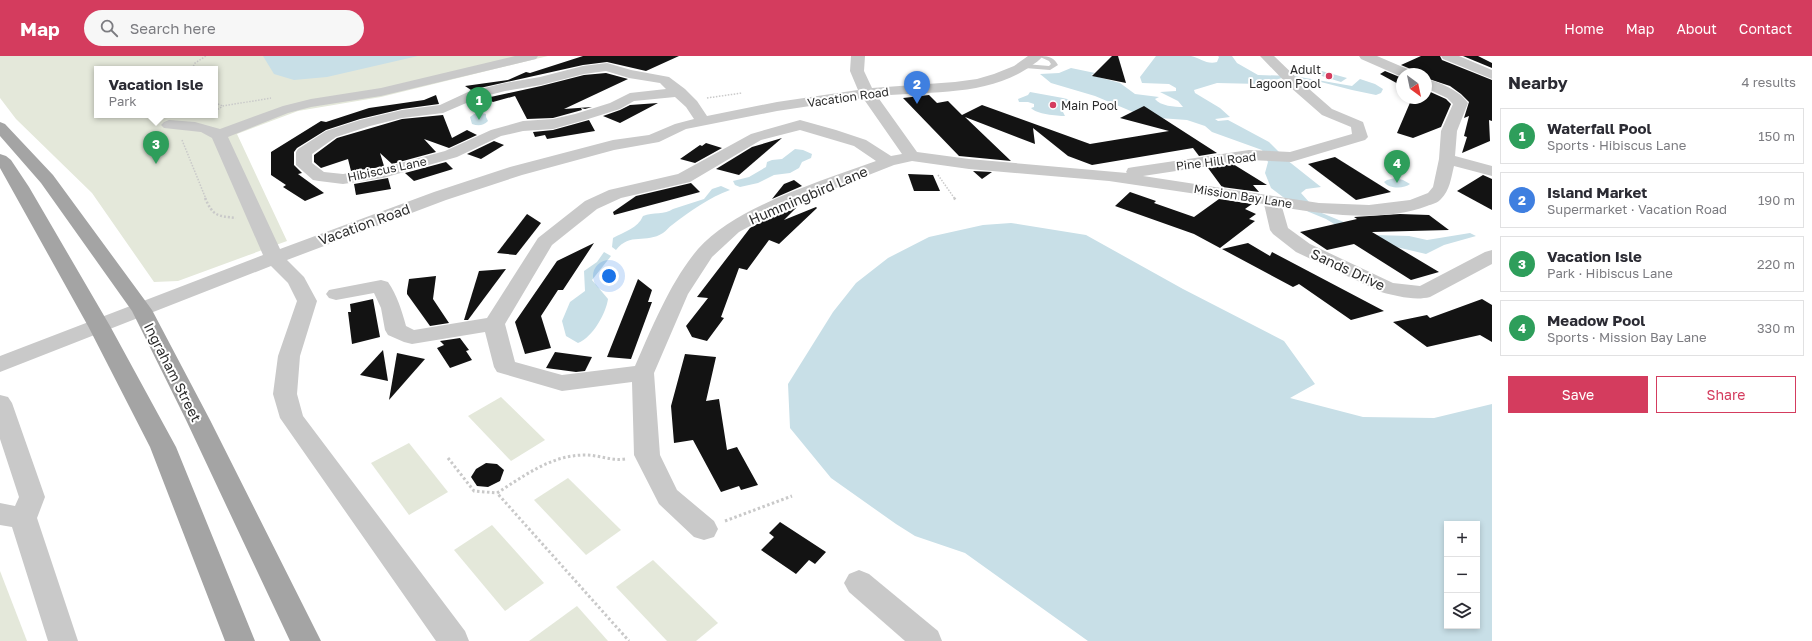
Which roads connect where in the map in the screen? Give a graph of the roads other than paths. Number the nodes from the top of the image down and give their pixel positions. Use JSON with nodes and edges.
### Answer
{"nodes":[{"id":1,"x":531,"y":56,"type":"edge"},
{"id":2,"x":858,"y":56,"type":"edge"},
{"id":3,"x":1036,"y":56,"type":"edge"},
{"id":4,"x":1041,"y":56,"type":"edge"},
{"id":5,"x":1267,"y":56,"type":"edge"},
{"id":6,"x":1366,"y":56,"type":"edge"},
{"id":7,"x":1448,"y":56,"type":"edge"},
{"id":8,"x":1025,"y":66,"type":"junction"},
{"id":9,"x":1396,"y":69,"type":"edge"},
{"id":10,"x":1492,"y":75,"type":"edge"},
{"id":11,"x":1432,"y":86,"type":"edge"},
{"id":12,"x":867,"y":93,"type":"junction"},
{"id":13,"x":684,"y":96,"type":"junction"},
{"id":14,"x":703,"y":121,"type":"junction"},
{"id":15,"x":170,"y":125,"type":"dead end"},
{"id":16,"x":0,"y":128,"type":"edge"},
{"id":17,"x":219,"y":135,"type":"junction"},
{"id":18,"x":919,"y":157,"type":"junction"},
{"id":19,"x":0,"y":159,"type":"edge"},
{"id":20,"x":1447,"y":159,"type":"junction"},
{"id":21,"x":888,"y":162,"type":"junction"},
{"id":22,"x":1492,"y":171,"type":"edge"},
{"id":23,"x":1109,"y":176,"type":"junction"},
{"id":24,"x":1272,"y":201,"type":"junction"},
{"id":25,"x":1492,"y":256,"type":"edge"},
{"id":26,"x":274,"y":258,"type":"junction"},
{"id":27,"x":336,"y":294,"type":"dead end"},
{"id":28,"x":142,"y":310,"type":"junction"},
{"id":29,"x":110,"y":322,"type":"junction"},
{"id":30,"x":494,"y":324,"type":"junction"},
{"id":31,"x":0,"y":364,"type":"edge"},
{"id":32,"x":643,"y":372,"type":"junction"},
{"id":33,"x":0,"y":402,"type":"edge"},
{"id":34,"x":11,"y":516,"type":"edge"},
{"id":35,"x":704,"y":529,"type":"road end"},
{"id":36,"x":859,"y":583,"type":"dead end"},
{"id":37,"x":63,"y":641,"type":"edge"},
{"id":38,"x":240,"y":641,"type":"edge"},
{"id":39,"x":306,"y":641,"type":"edge"},
{"id":40,"x":454,"y":641,"type":"edge"},
{"id":41,"x":927,"y":641,"type":"edge"}],
"edges":[{"from":1,"to":17,"type":"street"},
{"from":2,"to":12,"type":"street"},
{"from":3,"to":8,"type":"street","name":"Vacation Road"},
{"from":4,"to":8,"type":"lane"},
{"from":5,"to":23,"type":"street","name":"Pine Hill Road"},
{"from":6,"to":9,"type":"street"},
{"from":7,"to":10,"type":"street"},
{"from":8,"to":12,"type":"street","name":"Vacation Road"},
{"from":11,"to":20,"type":"street","name":"Mission Bay Lane"},
{"from":12,"to":14,"type":"street","name":"Vacation Road"},
{"from":12,"to":18,"type":"street"},
{"from":13,"to":13,"type":"street","name":"Hibiscus Lane"},
{"from":13,"to":14,"type":"street","name":"Hibiscus Lane"},
{"from":14,"to":26,"type":"street","name":"Vacation Road"},
{"from":15,"to":17,"type":"street"},
{"from":16,"to":28,"type":"main road","name":"Ingraham Street"},
{"from":17,"to":26,"type":"street"},
{"from":18,"to":21,"type":"street","name":"Hummingbird Lane"},
{"from":18,"to":23,"type":"street","name":"Mission Bay Lane"},
{"from":19,"to":29,"type":"main road"},
{"from":20,"to":22,"type":"street"},
{"from":20,"to":24,"type":"street","name":"Mission Bay Lane"},
{"from":21,"to":30,"type":"street","name":"Hummingbird Lane"},
{"from":21,"to":32,"type":"street","name":"Hummingbird Lane"},
{"from":23,"to":24,"type":"street","name":"Mission Bay Lane"},
{"from":24,"to":25,"type":"street","name":"Sands Drive"},
{"from":26,"to":28,"type":"street","name":"Vacation Road"},
{"from":26,"to":40,"type":"street"},
{"from":27,"to":30,"type":"street"},
{"from":28,"to":29,"type":"street","name":"Vacation Road"},
{"from":28,"to":39,"type":"main road","name":"Ingraham Street"},
{"from":29,"to":31,"type":"street","name":"Vacation Road"},
{"from":29,"to":38,"type":"main road"},
{"from":30,"to":32,"type":"street"},
{"from":32,"to":35,"type":"street","name":"Hummingbird Lane"},
{"from":33,"to":34,"type":"street"},
{"from":34,"to":37,"type":"street"},
{"from":36,"to":41,"type":"street"}]}
